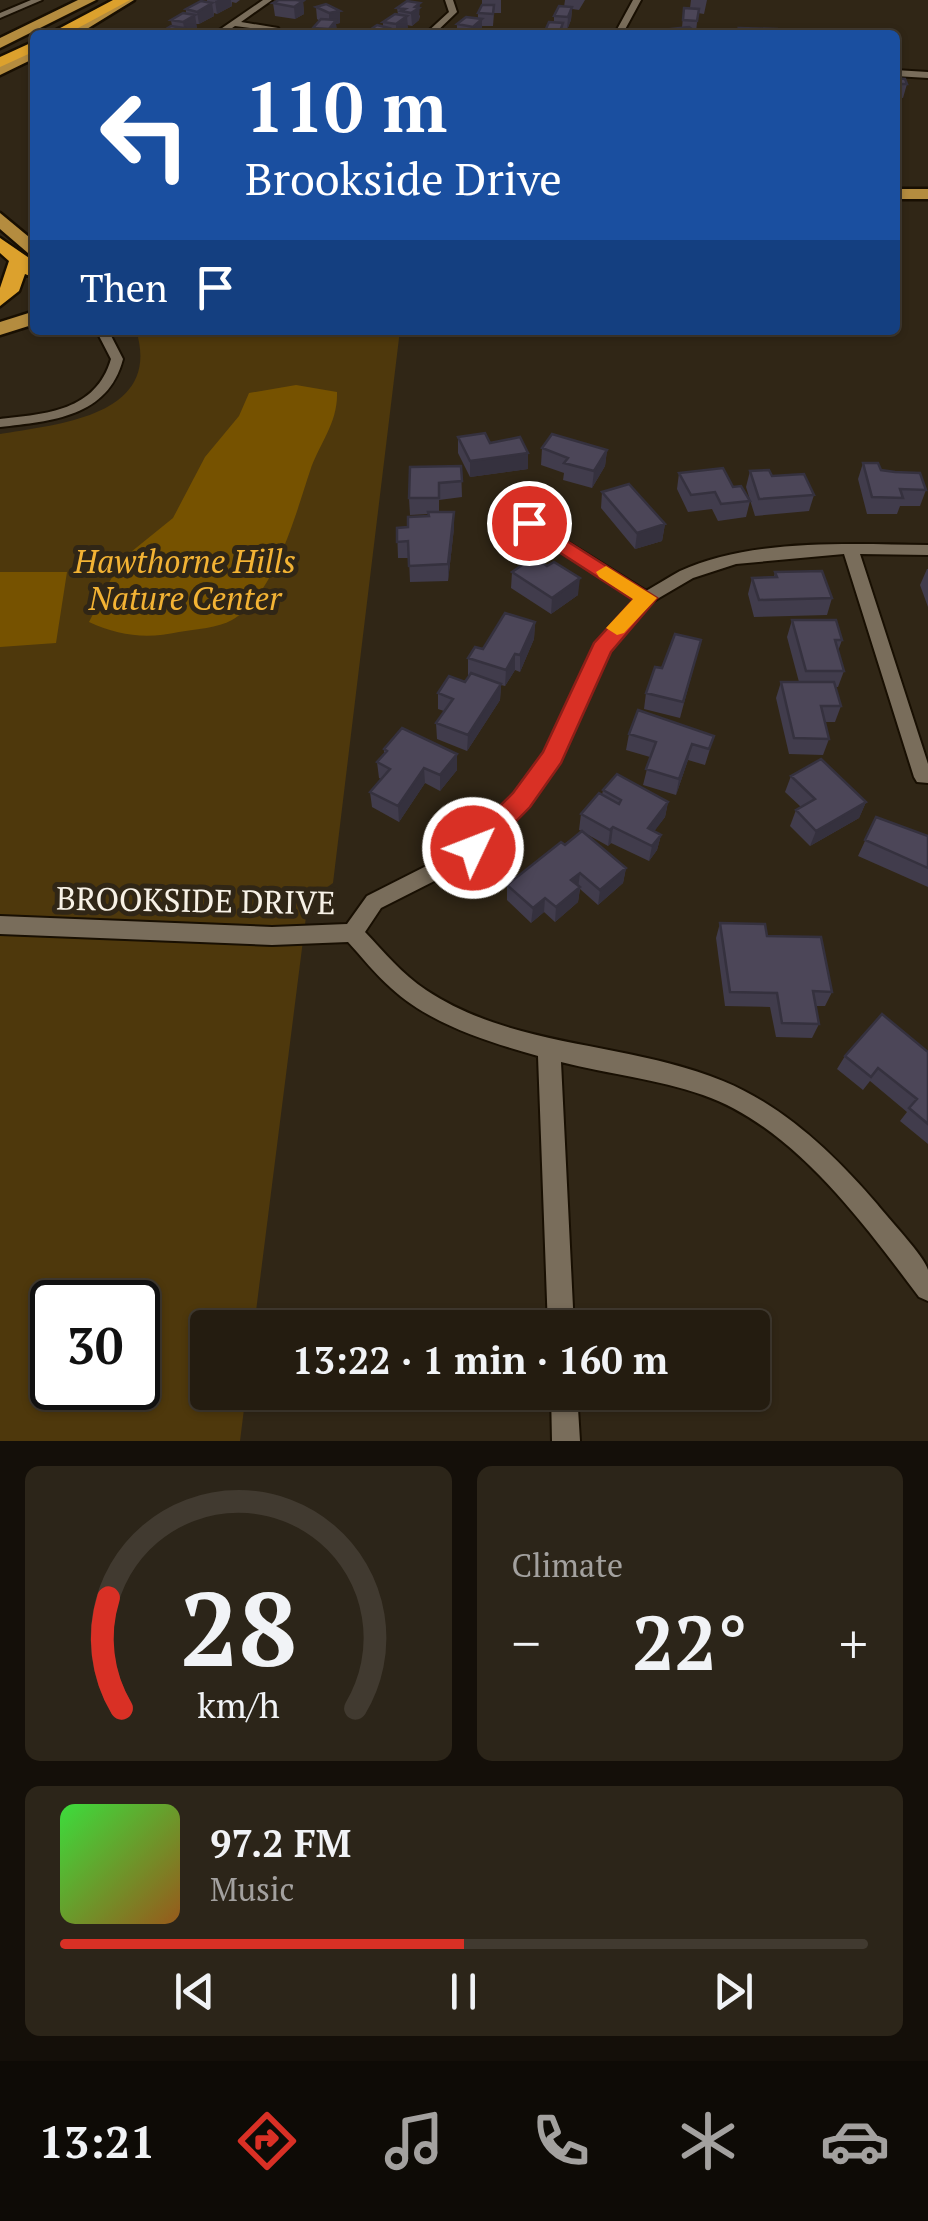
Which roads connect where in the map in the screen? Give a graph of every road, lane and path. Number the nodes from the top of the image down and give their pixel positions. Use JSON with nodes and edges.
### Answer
{"nodes":[{"id":1,"x":38,"y":0,"type":"edge"},
{"id":2,"x":89,"y":0,"type":"edge"},
{"id":3,"x":125,"y":0,"type":"edge"},
{"id":4,"x":268,"y":0,"type":"edge"},
{"id":5,"x":449,"y":0,"type":"edge"},
{"id":6,"x":637,"y":0,"type":"edge"},
{"id":7,"x":0,"y":16,"type":"edge"},
{"id":8,"x":232,"y":23,"type":"junction"},
{"id":9,"x":64,"y":30,"type":"edge"},
{"id":10,"x":76,"y":30,"type":"edge"},
{"id":11,"x":223,"y":30,"type":"edge"},
{"id":12,"x":278,"y":30,"type":"edge"},
{"id":13,"x":433,"y":30,"type":"edge"},
{"id":14,"x":621,"y":30,"type":"edge"},
{"id":15,"x":0,"y":44,"type":"edge"},
{"id":16,"x":30,"y":50,"type":"edge"},
{"id":17,"x":30,"y":51,"type":"edge"},
{"id":18,"x":0,"y":62,"type":"edge"},
{"id":19,"x":0,"y":70,"type":"edge"},
{"id":20,"x":900,"y":73,"type":"edge"},
{"id":21,"x":928,"y":74,"type":"edge"},
{"id":22,"x":900,"y":194,"type":"edge"},
{"id":23,"x":928,"y":194,"type":"edge"},
{"id":24,"x":0,"y":219,"type":"edge"},
{"id":25,"x":0,"y":244,"type":"edge"},
{"id":26,"x":29,"y":262,"type":"edge"},
{"id":27,"x":0,"y":300,"type":"edge"},
{"id":28,"x":30,"y":304,"type":"edge"},
{"id":29,"x":0,"y":313,"type":"edge"},
{"id":30,"x":30,"y":320,"type":"edge"},
{"id":31,"x":0,"y":329,"type":"edge"},
{"id":32,"x":105,"y":335,"type":"edge"},
{"id":33,"x":0,"y":424,"type":"edge"},
{"id":34,"x":529,"y":523,"type":"dead end"},
{"id":35,"x":850,"y":548,"type":"junction"},
{"id":36,"x":928,"y":550,"type":"edge"},
{"id":37,"x":646,"y":598,"type":"junction"},
{"id":38,"x":923,"y":777,"type":"dead end"},
{"id":39,"x":0,"y":925,"type":"edge"},
{"id":40,"x":353,"y":933,"type":"junction"},
{"id":41,"x":549,"y":1051,"type":"junction"},
{"id":42,"x":928,"y":1288,"type":"edge"},
{"id":43,"x":561,"y":1310,"type":"edge"},
{"id":44,"x":565,"y":1410,"type":"edge"},
{"id":45,"x":566,"y":1441,"type":"edge"}],
"edges":[{"from":1,"to":7,"type":"street"},
{"from":2,"to":15,"type":"main road"},
{"from":3,"to":9,"type":"highway"},
{"from":3,"to":10,"type":"main road"},
{"from":4,"to":8,"type":"street"},
{"from":5,"to":13,"type":"street"},
{"from":6,"to":14,"type":"street"},
{"from":8,"to":11,"type":"street"},
{"from":8,"to":12,"type":"street"},
{"from":16,"to":18,"type":"highway"},
{"from":17,"to":19,"type":"main road"},
{"from":20,"to":21,"type":"street"},
{"from":22,"to":23,"type":"main road"},
{"from":24,"to":26,"type":"main road"},
{"from":25,"to":26,"type":"highway"},
{"from":26,"to":27,"type":"highway"},
{"from":28,"to":29,"type":"main road"},
{"from":30,"to":31,"type":"main road"},
{"from":32,"to":33,"type":"street"},
{"from":34,"to":37,"type":"street"},
{"from":35,"to":36,"type":"street","name":"BROOKSIDE DRIVE"},
{"from":35,"to":37,"type":"street","name":"BROOKSIDE DRIVE"},
{"from":35,"to":38,"type":"street"},
{"from":37,"to":40,"type":"street","name":"BROOKSIDE DRIVE"},
{"from":39,"to":40,"type":"street","name":"BROOKSIDE DRIVE"},
{"from":40,"to":41,"type":"street"},
{"from":41,"to":42,"type":"street"},
{"from":41,"to":43,"type":"street"},
{"from":44,"to":45,"type":"street"}]}
